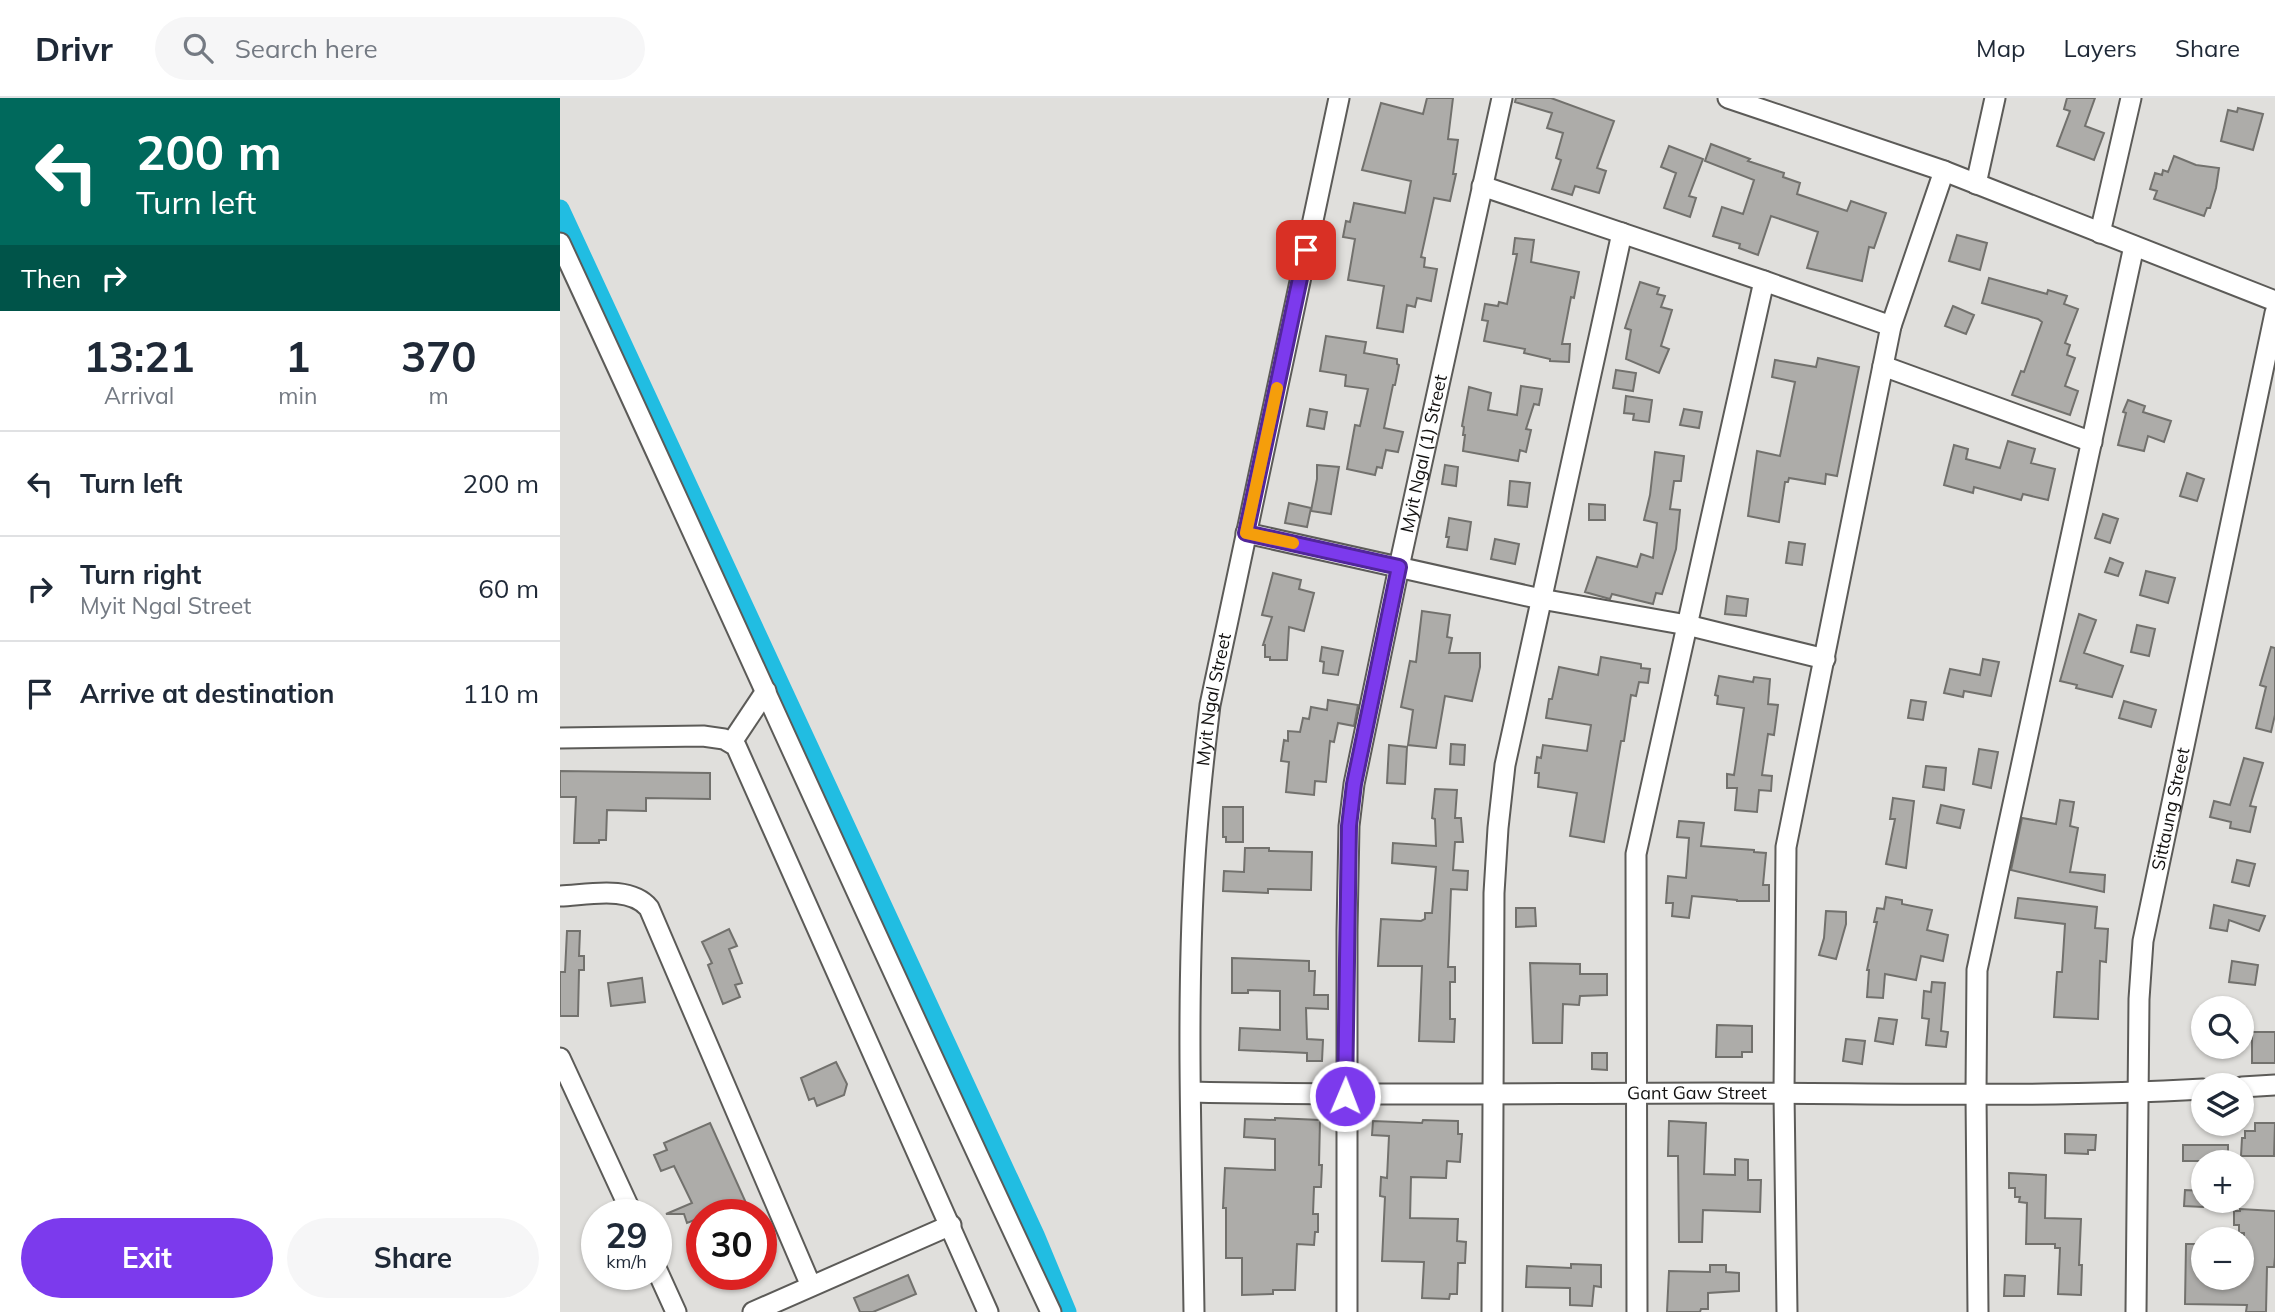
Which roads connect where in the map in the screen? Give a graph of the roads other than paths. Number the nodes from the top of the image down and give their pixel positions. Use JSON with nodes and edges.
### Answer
{"nodes":[{"id":1,"x":1339,"y":98,"type":"edge"},
{"id":2,"x":1502,"y":98,"type":"edge"},
{"id":3,"x":1728,"y":98,"type":"edge"},
{"id":4,"x":1995,"y":98,"type":"edge"},
{"id":5,"x":2131,"y":98,"type":"edge"},
{"id":6,"x":1944,"y":171,"type":"junction"},
{"id":7,"x":1976,"y":184,"type":"junction"},
{"id":8,"x":1482,"y":186,"type":"junction"},
{"id":9,"x":1622,"y":233,"type":"junction"},
{"id":10,"x":2100,"y":233,"type":"junction"},
{"id":11,"x":560,"y":243,"type":"edge"},
{"id":12,"x":2134,"y":246,"type":"junction"},
{"id":13,"x":1764,"y":281,"type":"junction"},
{"id":14,"x":2275,"y":301,"type":"edge"},
{"id":15,"x":2275,"y":313,"type":"edge"},
{"id":16,"x":1891,"y":326,"type":"junction"},
{"id":17,"x":1883,"y":366,"type":"junction"},
{"id":18,"x":2092,"y":442,"type":"junction"},
{"id":19,"x":1246,"y":533,"type":"junction"},
{"id":20,"x":1399,"y":567,"type":"junction"},
{"id":21,"x":1541,"y":599,"type":"junction"},
{"id":22,"x":1687,"y":625,"type":"junction"},
{"id":23,"x":1825,"y":659,"type":"junction"},
{"id":24,"x":765,"y":691,"type":"junction"},
{"id":25,"x":560,"y":738,"type":"edge"},
{"id":26,"x":732,"y":742,"type":"junction"},
{"id":27,"x":560,"y":896,"type":"edge"},
{"id":28,"x":560,"y":1058,"type":"edge"},
{"id":29,"x":2275,"y":1085,"type":"edge"},
{"id":30,"x":2254,"y":1086,"type":"edge"},
{"id":31,"x":2191,"y":1090,"type":"edge"},
{"id":32,"x":1191,"y":1092,"type":"junction"},
{"id":33,"x":1636,"y":1093,"type":"junction"},
{"id":34,"x":1784,"y":1093,"type":"junction"},
{"id":35,"x":2138,"y":1093,"type":"junction"},
{"id":36,"x":1976,"y":1094,"type":"junction"},
{"id":37,"x":1345,"y":1096,"type":"junction"},
{"id":38,"x":1492,"y":1096,"type":"junction"},
{"id":39,"x":625,"y":1199,"type":"edge"},
{"id":40,"x":951,"y":1226,"type":"junction"},
{"id":41,"x":811,"y":1286,"type":"junction"},
{"id":42,"x":666,"y":1290,"type":"edge"},
{"id":43,"x":676,"y":1312,"type":"edge"},
{"id":44,"x":753,"y":1312,"type":"edge"},
{"id":45,"x":988,"y":1312,"type":"edge"},
{"id":46,"x":1051,"y":1312,"type":"edge"},
{"id":47,"x":1194,"y":1312,"type":"edge"},
{"id":48,"x":1348,"y":1312,"type":"edge"},
{"id":49,"x":1492,"y":1312,"type":"edge"},
{"id":50,"x":1637,"y":1312,"type":"edge"},
{"id":51,"x":1787,"y":1312,"type":"edge"},
{"id":52,"x":1978,"y":1312,"type":"edge"},
{"id":53,"x":2136,"y":1312,"type":"edge"}],
"edges":[{"from":1,"to":19,"type":"street","name":"Myit Ngal Street"},
{"from":2,"to":8,"type":"street","name":"Myit Ngal (1) Street"},
{"from":3,"to":6,"type":"street"},
{"from":4,"to":7,"type":"street"},
{"from":5,"to":10,"type":"street"},
{"from":6,"to":7,"type":"street"},
{"from":6,"to":16,"type":"street"},
{"from":7,"to":10,"type":"street"},
{"from":8,"to":9,"type":"street"},
{"from":8,"to":20,"type":"street","name":"Myit Ngal (1) Street"},
{"from":9,"to":13,"type":"street"},
{"from":9,"to":21,"type":"street"},
{"from":10,"to":12,"type":"street"},
{"from":11,"to":24,"type":"street"},
{"from":12,"to":14,"type":"street"},
{"from":12,"to":18,"type":"street"},
{"from":13,"to":16,"type":"street"},
{"from":13,"to":22,"type":"street"},
{"from":15,"to":35,"type":"street","name":"Sittaung Street"},
{"from":16,"to":17,"type":"street"},
{"from":17,"to":18,"type":"street"},
{"from":17,"to":23,"type":"street"},
{"from":18,"to":36,"type":"street"},
{"from":19,"to":20,"type":"street"},
{"from":19,"to":32,"type":"street","name":"Myit Ngal Street"},
{"from":20,"to":21,"type":"street"},
{"from":20,"to":37,"type":"street","name":"Myit Ngal (1) Street"},
{"from":21,"to":22,"type":"street"},
{"from":21,"to":38,"type":"street"},
{"from":22,"to":23,"type":"street"},
{"from":22,"to":33,"type":"street"},
{"from":23,"to":34,"type":"street"},
{"from":24,"to":26,"type":"street"},
{"from":24,"to":46,"type":"street"},
{"from":25,"to":26,"type":"street"},
{"from":26,"to":40,"type":"street"},
{"from":27,"to":41,"type":"street"},
{"from":28,"to":39,"type":"street"},
{"from":29,"to":30,"type":"street"},
{"from":31,"to":35,"type":"street","name":"Gant Gaw Street"},
{"from":32,"to":37,"type":"street","name":"Gant Gaw Street"},
{"from":32,"to":47,"type":"street","name":"Myit Ngal Street"},
{"from":33,"to":34,"type":"street","name":"Gant Gaw Street"},
{"from":33,"to":38,"type":"street","name":"Gant Gaw Street"},
{"from":33,"to":50,"type":"street"},
{"from":34,"to":36,"type":"street","name":"Gant Gaw Street"},
{"from":34,"to":51,"type":"street"},
{"from":35,"to":36,"type":"street","name":"Gant Gaw Street"},
{"from":35,"to":53,"type":"street","name":"Sittaung Street"},
{"from":36,"to":52,"type":"street"},
{"from":37,"to":38,"type":"street","name":"Gant Gaw Street"},
{"from":37,"to":48,"type":"street","name":"Myit Ngal (1) Street"},
{"from":38,"to":49,"type":"street"},
{"from":40,"to":41,"type":"street"},
{"from":40,"to":45,"type":"street"},
{"from":41,"to":44,"type":"street"},
{"from":42,"to":43,"type":"street"}]}
